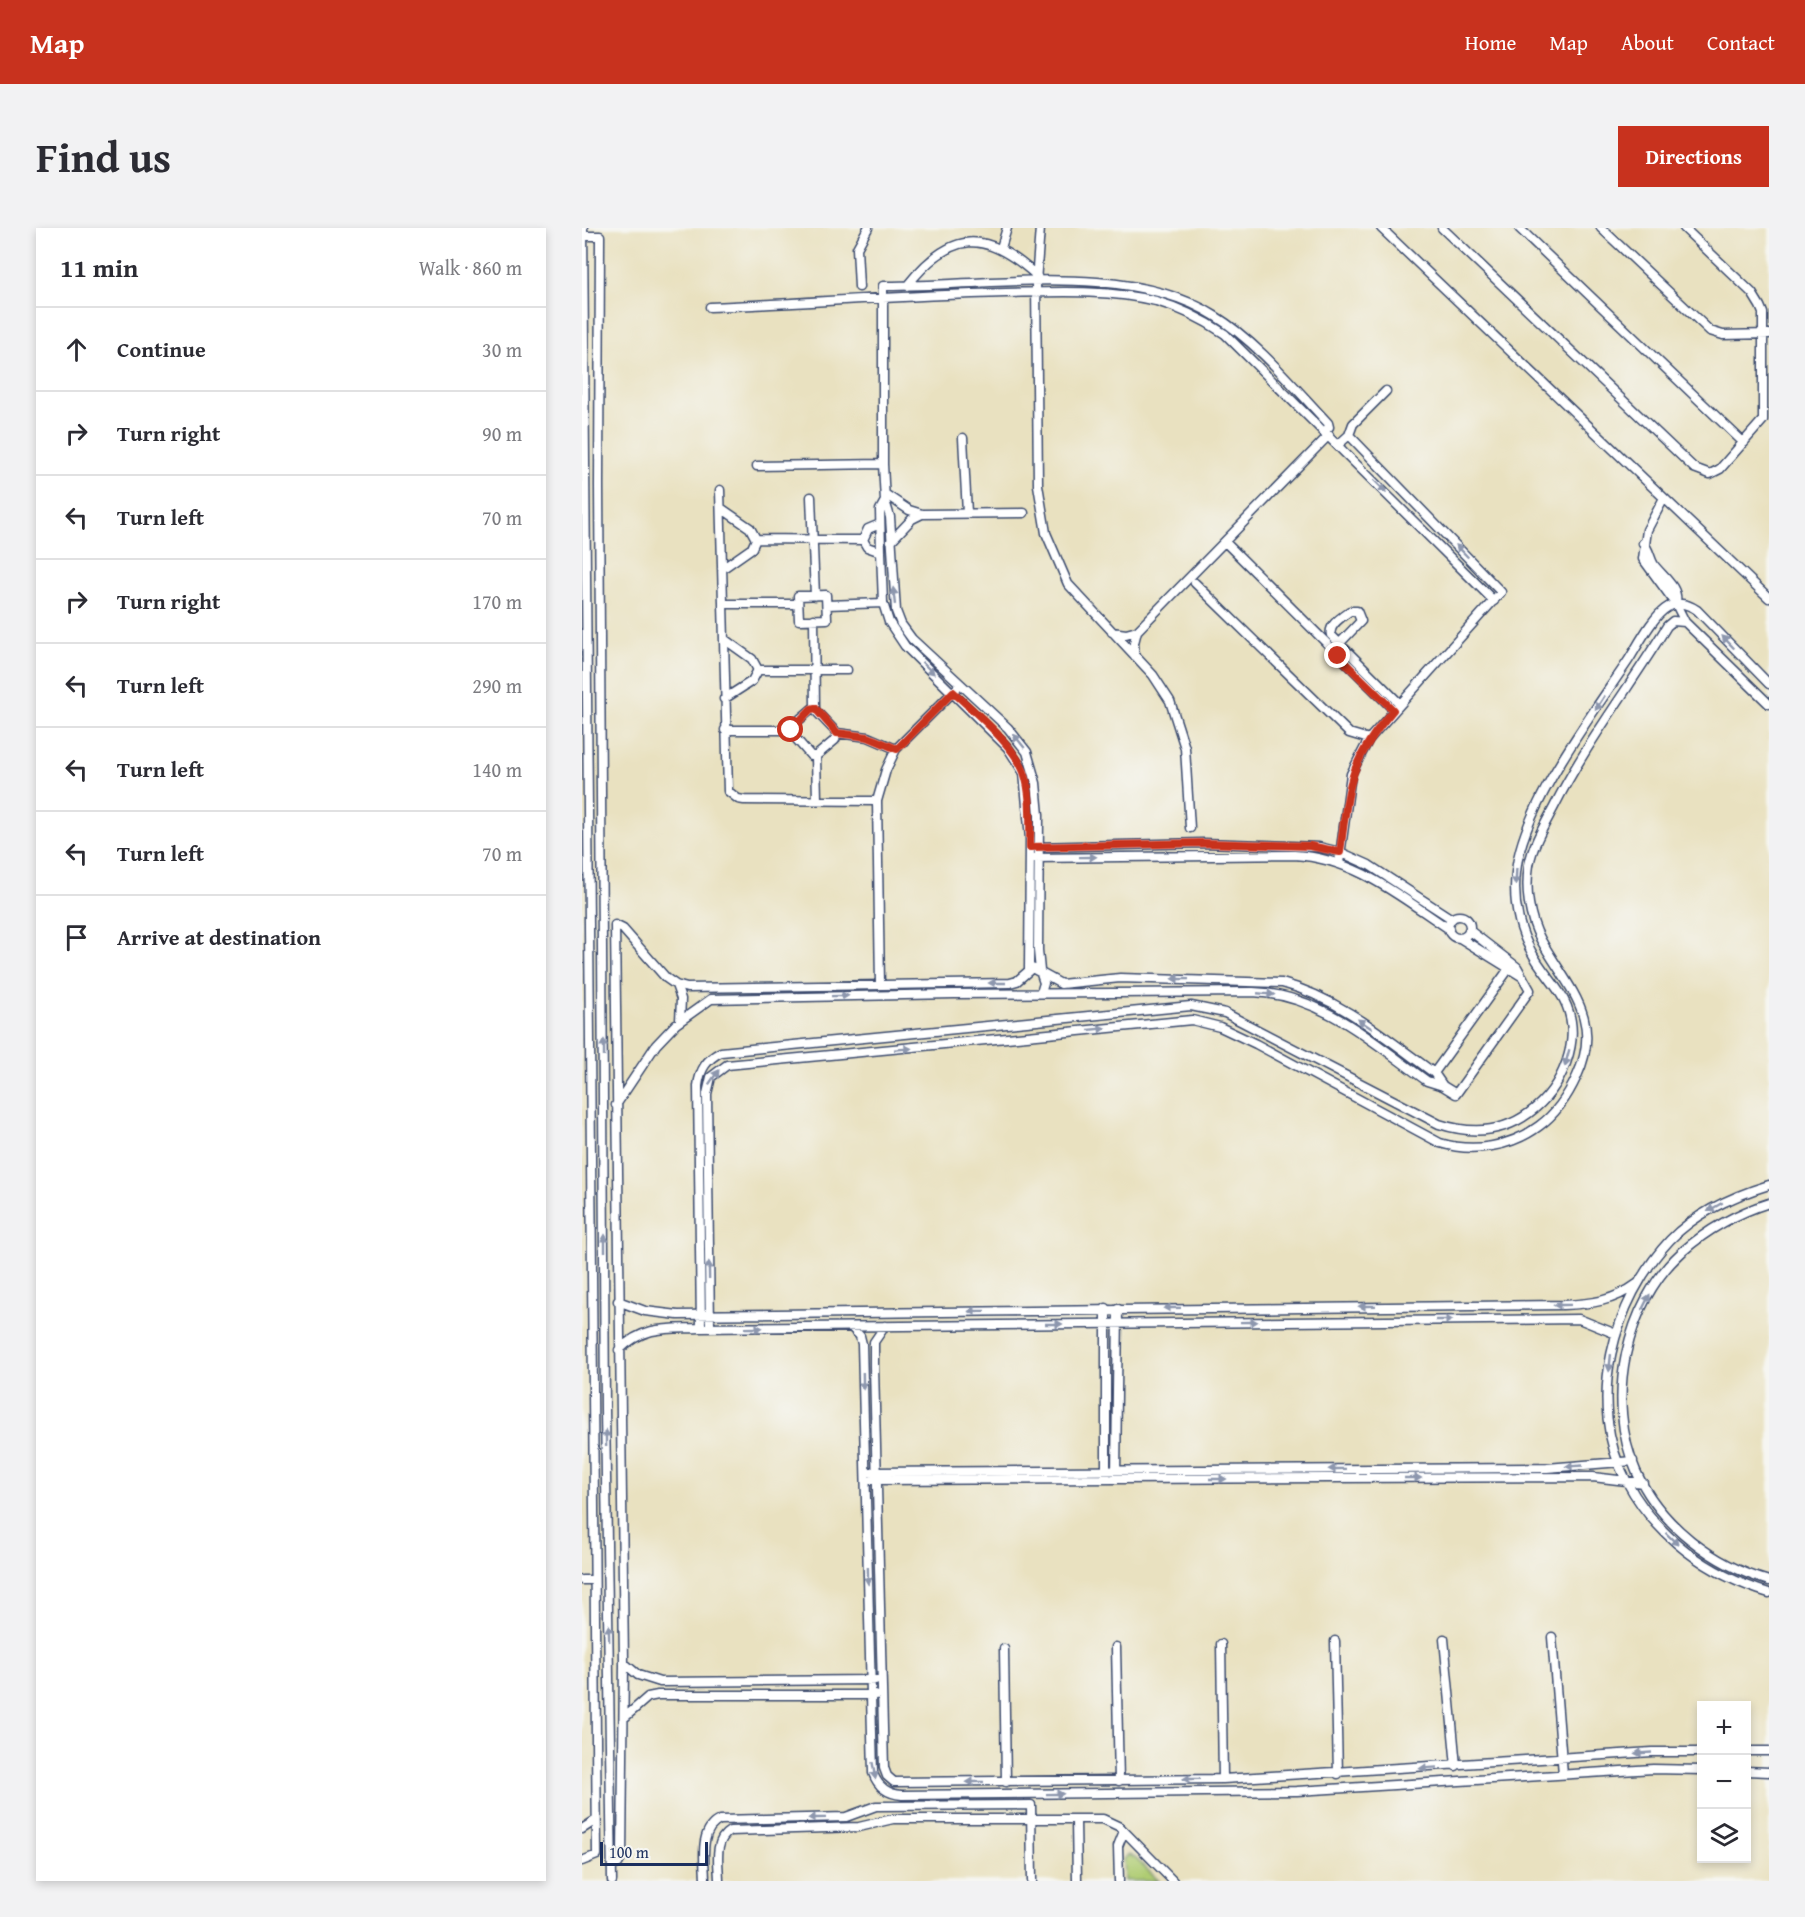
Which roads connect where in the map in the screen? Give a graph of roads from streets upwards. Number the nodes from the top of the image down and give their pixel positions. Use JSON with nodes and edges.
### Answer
{"nodes":[{"id":1,"x":868,"y":228,"type":"edge"},
{"id":2,"x":1007,"y":228,"type":"edge"},
{"id":3,"x":1040,"y":228,"type":"edge"},
{"id":4,"x":1381,"y":228,"type":"edge"},
{"id":5,"x":1442,"y":228,"type":"edge"},
{"id":6,"x":1520,"y":228,"type":"edge"},
{"id":7,"x":1601,"y":228,"type":"edge"},
{"id":8,"x":1684,"y":228,"type":"edge"},
{"id":9,"x":583,"y":232,"type":"edge"},
{"id":10,"x":1001,"y":248,"type":"junction"},
{"id":11,"x":1037,"y":279,"type":"junction"},
{"id":12,"x":907,"y":286,"type":"junction"},
{"id":13,"x":859,"y":287,"type":"dead end"},
{"id":14,"x":1037,"y":292,"type":"junction"},
{"id":15,"x":883,"y":298,"type":"junction"},
{"id":16,"x":710,"y":306,"type":"dead end"},
{"id":17,"x":1766,"y":334,"type":"edge"},
{"id":18,"x":1386,"y":391,"type":"dead end"},
{"id":19,"x":1327,"y":433,"type":"junction"},
{"id":20,"x":1349,"y":435,"type":"junction"},
{"id":21,"x":963,"y":438,"type":"dead end"},
{"id":22,"x":1744,"y":443,"type":"junction"},
{"id":23,"x":1338,"y":445,"type":"junction"},
{"id":24,"x":883,"y":464,"type":"junction"},
{"id":25,"x":757,"y":466,"type":"dead end"},
{"id":26,"x":720,"y":490,"type":"dead end"},
{"id":27,"x":811,"y":497,"type":"dead end"},
{"id":28,"x":885,"y":498,"type":"junction"},
{"id":29,"x":1664,"y":498,"type":"junction"},
{"id":30,"x":721,"y":508,"type":"junction"},
{"id":31,"x":967,"y":513,"type":"junction"},
{"id":32,"x":1024,"y":513,"type":"dead end"},
{"id":33,"x":922,"y":514,"type":"junction"},
{"id":34,"x":880,"y":524,"type":"junction"},
{"id":35,"x":756,"y":539,"type":"junction"},
{"id":36,"x":813,"y":539,"type":"junction"},
{"id":37,"x":863,"y":540,"type":"junction"},
{"id":38,"x":891,"y":541,"type":"junction"},
{"id":39,"x":1225,"y":542,"type":"junction"},
{"id":40,"x":881,"y":552,"type":"junction"},
{"id":41,"x":722,"y":569,"type":"junction"},
{"id":42,"x":1196,"y":583,"type":"dead end"},
{"id":43,"x":815,"y":596,"type":"junction"},
{"id":44,"x":1769,"y":598,"type":"edge"},
{"id":45,"x":1494,"y":601,"type":"junction"},
{"id":46,"x":883,"y":603,"type":"junction"},
{"id":47,"x":724,"y":604,"type":"junction"},
{"id":48,"x":798,"y":604,"type":"junction"},
{"id":49,"x":1676,"y":604,"type":"junction"},
{"id":50,"x":826,"y":605,"type":"junction"},
{"id":51,"x":814,"y":619,"type":"junction"},
{"id":52,"x":1685,"y":622,"type":"junction"},
{"id":53,"x":1137,"y":631,"type":"junction"},
{"id":54,"x":1112,"y":632,"type":"junction"},
{"id":55,"x":724,"y":639,"type":"junction"},
{"id":56,"x":1340,"y":644,"type":"dead end"},
{"id":57,"x":1135,"y":656,"type":"junction"},
{"id":58,"x":758,"y":670,"type":"junction"},
{"id":59,"x":814,"y":670,"type":"junction"},
{"id":60,"x":847,"y":670,"type":"dead end"},
{"id":61,"x":961,"y":684,"type":"junction"},
{"id":62,"x":1769,"y":684,"type":"edge"},
{"id":63,"x":953,"y":692,"type":"junction"},
{"id":64,"x":724,"y":699,"type":"junction"},
{"id":65,"x":1769,"y":704,"type":"edge"},
{"id":66,"x":1396,"y":706,"type":"junction"},
{"id":67,"x":815,"y":708,"type":"junction"},
{"id":68,"x":725,"y":730,"type":"junction"},
{"id":69,"x":791,"y":730,"type":"junction"},
{"id":70,"x":837,"y":733,"type":"junction"},
{"id":71,"x":1369,"y":739,"type":"junction"},
{"id":72,"x":897,"y":749,"type":"junction"},
{"id":73,"x":816,"y":756,"type":"junction"},
{"id":74,"x":1565,"y":756,"type":"junction"},
{"id":75,"x":1577,"y":764,"type":"junction"},
{"id":76,"x":1556,"y":770,"type":"junction"},
{"id":77,"x":1568,"y":778,"type":"junction"},
{"id":78,"x":817,"y":800,"type":"junction"},
{"id":79,"x":877,"y":801,"type":"junction"},
{"id":80,"x":1190,"y":828,"type":"dead end"},
{"id":81,"x":1182,"y":844,"type":"junction"},
{"id":82,"x":1034,"y":847,"type":"junction"},
{"id":83,"x":1340,"y":852,"type":"junction"},
{"id":84,"x":1182,"y":856,"type":"junction"},
{"id":85,"x":1034,"y":858,"type":"junction"},
{"id":86,"x":1339,"y":863,"type":"junction"},
{"id":87,"x":1452,"y":919,"type":"junction"},
{"id":88,"x":1449,"y":928,"type":"junction"},
{"id":89,"x":1469,"y":930,"type":"junction"},
{"id":90,"x":1460,"y":938,"type":"junction"},
{"id":91,"x":1034,"y":950,"type":"junction"},
{"id":92,"x":1029,"y":969,"type":"junction"},
{"id":93,"x":1508,"y":970,"type":"junction"},
{"id":94,"x":1040,"y":972,"type":"junction"},
{"id":95,"x":1523,"y":977,"type":"junction"},
{"id":96,"x":954,"y":983,"type":"junction"},
{"id":97,"x":1087,"y":983,"type":"junction"},
{"id":98,"x":879,"y":984,"type":"junction"},
{"id":99,"x":676,"y":985,"type":"junction"},
{"id":100,"x":785,"y":985,"type":"junction"},
{"id":101,"x":800,"y":985,"type":"junction"},
{"id":102,"x":747,"y":986,"type":"junction"},
{"id":103,"x":724,"y":987,"type":"junction"},
{"id":104,"x":1041,"y":993,"type":"junction"},
{"id":105,"x":1088,"y":993,"type":"junction"},
{"id":106,"x":954,"y":994,"type":"junction"},
{"id":107,"x":785,"y":997,"type":"junction"},
{"id":108,"x":800,"y":997,"type":"junction"},
{"id":109,"x":724,"y":998,"type":"junction"},
{"id":110,"x":746,"y":998,"type":"junction"},
{"id":111,"x":1070,"y":1017,"type":"junction"},
{"id":112,"x":680,"y":1022,"type":"junction"},
{"id":113,"x":1071,"y":1031,"type":"junction"},
{"id":114,"x":1395,"y":1045,"type":"junction"},
{"id":115,"x":1389,"y":1053,"type":"junction"},
{"id":116,"x":1434,"y":1072,"type":"junction"},
{"id":117,"x":1443,"y":1086,"type":"junction"},
{"id":118,"x":616,"y":1105,"type":"junction"},
{"id":119,"x":1769,"y":1185,"type":"edge"},
{"id":120,"x":1769,"y":1203,"type":"edge"},
{"id":121,"x":1637,"y":1284,"type":"junction"},
{"id":122,"x":618,"y":1300,"type":"junction"},
{"id":123,"x":1584,"y":1304,"type":"junction"},
{"id":124,"x":1106,"y":1308,"type":"junction"},
{"id":125,"x":1118,"y":1309,"type":"junction"},
{"id":126,"x":705,"y":1314,"type":"junction"},
{"id":127,"x":678,"y":1315,"type":"junction"},
{"id":128,"x":1586,"y":1320,"type":"junction"},
{"id":129,"x":1106,"y":1324,"type":"junction"},
{"id":130,"x":1118,"y":1324,"type":"junction"},
{"id":131,"x":885,"y":1326,"type":"junction"},
{"id":132,"x":851,"y":1327,"type":"junction"},
{"id":133,"x":705,"y":1328,"type":"junction"},
{"id":134,"x":679,"y":1329,"type":"junction"},
{"id":135,"x":1616,"y":1334,"type":"junction"},
{"id":136,"x":619,"y":1350,"type":"junction"},
{"id":137,"x":1608,"y":1388,"type":"junction"},
{"id":138,"x":1622,"y":1389,"type":"junction"},
{"id":139,"x":592,"y":1409,"type":"junction"},
{"id":140,"x":605,"y":1409,"type":"junction"},
{"id":141,"x":620,"y":1409,"type":"junction"},
{"id":142,"x":1633,"y":1461,"type":"junction"},
{"id":143,"x":1619,"y":1463,"type":"junction"},
{"id":144,"x":1106,"y":1475,"type":"junction"},
{"id":145,"x":1116,"y":1475,"type":"junction"},
{"id":146,"x":866,"y":1476,"type":"junction"},
{"id":147,"x":877,"y":1476,"type":"junction"},
{"id":148,"x":1627,"y":1483,"type":"junction"},
{"id":149,"x":1643,"y":1483,"type":"junction"},
{"id":150,"x":582,"y":1580,"type":"edge"},
{"id":151,"x":594,"y":1580,"type":"junction"},
{"id":152,"x":1769,"y":1581,"type":"edge"},
{"id":153,"x":1769,"y":1593,"type":"edge"},
{"id":154,"x":1552,"y":1637,"type":"dead end"},
{"id":155,"x":1444,"y":1639,"type":"dead end"},
{"id":156,"x":1335,"y":1641,"type":"dead end"},
{"id":157,"x":1221,"y":1644,"type":"dead end"},
{"id":158,"x":1116,"y":1647,"type":"dead end"},
{"id":159,"x":1004,"y":1649,"type":"dead end"},
{"id":160,"x":624,"y":1663,"type":"junction"},
{"id":161,"x":871,"y":1679,"type":"junction"},
{"id":162,"x":787,"y":1680,"type":"junction"},
{"id":163,"x":881,"y":1680,"type":"junction"},
{"id":164,"x":674,"y":1682,"type":"junction"},
{"id":165,"x":609,"y":1691,"type":"junction"},
{"id":166,"x":596,"y":1692,"type":"junction"},
{"id":167,"x":674,"y":1695,"type":"junction"},
{"id":168,"x":788,"y":1695,"type":"junction"},
{"id":169,"x":871,"y":1695,"type":"junction"},
{"id":170,"x":882,"y":1695,"type":"junction"},
{"id":171,"x":624,"y":1718,"type":"junction"},
{"id":172,"x":1751,"y":1751,"type":"edge"},
{"id":173,"x":1769,"y":1751,"type":"edge"},
{"id":174,"x":1697,"y":1752,"type":"edge"},
{"id":175,"x":1562,"y":1758,"type":"junction"},
{"id":176,"x":1456,"y":1766,"type":"junction"},
{"id":177,"x":1697,"y":1770,"type":"edge"},
{"id":178,"x":1751,"y":1772,"type":"edge"},
{"id":179,"x":1769,"y":1772,"type":"edge"},
{"id":180,"x":1296,"y":1774,"type":"junction"},
{"id":181,"x":1338,"y":1774,"type":"junction"},
{"id":182,"x":1563,"y":1774,"type":"junction"},
{"id":183,"x":1223,"y":1779,"type":"junction"},
{"id":184,"x":1119,"y":1781,"type":"junction"},
{"id":185,"x":1006,"y":1782,"type":"junction"},
{"id":186,"x":1297,"y":1791,"type":"junction"},
{"id":187,"x":1000,"y":1805,"type":"junction"},
{"id":188,"x":596,"y":1820,"type":"junction"},
{"id":189,"x":999,"y":1820,"type":"junction"},
{"id":190,"x":1030,"y":1820,"type":"junction"},
{"id":191,"x":1076,"y":1820,"type":"junction"},
{"id":192,"x":714,"y":1823,"type":"junction"},
{"id":193,"x":623,"y":1826,"type":"junction"},
{"id":194,"x":611,"y":1827,"type":"junction"},
{"id":195,"x":582,"y":1829,"type":"edge"},
{"id":196,"x":1124,"y":1831,"type":"junction"},
{"id":197,"x":724,"y":1835,"type":"junction"},
{"id":198,"x":582,"y":1861,"type":"edge"},
{"id":199,"x":612,"y":1866,"type":"junction"},
{"id":200,"x":612,"y":1881,"type":"edge"},
{"id":201,"x":705,"y":1881,"type":"edge"},
{"id":202,"x":719,"y":1881,"type":"edge"},
{"id":203,"x":1032,"y":1881,"type":"edge"},
{"id":204,"x":1077,"y":1881,"type":"edge"},
{"id":205,"x":1119,"y":1881,"type":"edge"},
{"id":206,"x":1173,"y":1881,"type":"edge"}],
"edges":[{"from":1,"to":13,"type":"street"},
{"from":2,"to":10,"type":"street"},
{"from":3,"to":11,"type":"street"},
{"from":4,"to":29,"type":"street"},
{"from":5,"to":22,"type":"street"},
{"from":6,"to":22,"type":"street"},
{"from":7,"to":17,"type":"street"},
{"from":8,"to":17,"type":"street"},
{"from":9,"to":139,"type":"street"},
{"from":140,"to":9,"type":"street","one_way":true},
{"from":10,"to":11,"type":"street"},
{"from":10,"to":12,"type":"street"},
{"from":11,"to":12,"type":"street"},
{"from":11,"to":14,"type":"street"},
{"from":11,"to":19,"type":"street"},
{"from":12,"to":15,"type":"street"},
{"from":14,"to":15,"type":"street"},
{"from":14,"to":19,"type":"street"},
{"from":14,"to":54,"type":"street"},
{"from":15,"to":16,"type":"street"},
{"from":15,"to":24,"type":"street"},
{"from":17,"to":22,"type":"street"},
{"from":18,"to":20,"type":"street"},
{"from":19,"to":23,"type":"street"},
{"from":19,"to":39,"type":"street"},
{"from":20,"to":23,"type":"street"},
{"from":45,"to":20,"type":"street","one_way":true},
{"from":21,"to":31,"type":"street"},
{"from":23,"to":45,"type":"street","one_way":true},
{"from":24,"to":25,"type":"street"},
{"from":24,"to":28,"type":"street"},
{"from":26,"to":30,"type":"street"},
{"from":27,"to":36,"type":"street"},
{"from":28,"to":33,"type":"street"},
{"from":28,"to":34,"type":"street"},
{"from":28,"to":38,"type":"street"},
{"from":29,"to":44,"type":"street"},
{"from":29,"to":49,"type":"street"},
{"from":30,"to":35,"type":"street"},
{"from":30,"to":41,"type":"street"},
{"from":31,"to":32,"type":"street"},
{"from":31,"to":33,"type":"street"},
{"from":33,"to":38,"type":"street"},
{"from":34,"to":37,"type":"street"},
{"from":34,"to":40,"type":"street"},
{"from":35,"to":36,"type":"street"},
{"from":35,"to":41,"type":"street"},
{"from":36,"to":37,"type":"street"},
{"from":36,"to":43,"type":"street"},
{"from":37,"to":40,"type":"street"},
{"from":61,"to":38,"type":"street","one_way":true},
{"from":39,"to":53,"type":"street"},
{"from":39,"to":66,"type":"street"},
{"from":40,"to":46,"type":"street"},
{"from":41,"to":47,"type":"street"},
{"from":42,"to":71,"type":"street"},
{"from":43,"to":48,"type":"street"},
{"from":43,"to":50,"type":"street"},
{"from":45,"to":66,"type":"street"},
{"from":46,"to":50,"type":"street"},
{"from":46,"to":63,"type":"street","one_way":true},
{"from":47,"to":48,"type":"street"},
{"from":47,"to":55,"type":"street"},
{"from":48,"to":51,"type":"street"},
{"from":49,"to":52,"type":"street"},
{"from":62,"to":49,"type":"street","one_way":true},
{"from":49,"to":74,"type":"street","one_way":true},
{"from":50,"to":51,"type":"street"},
{"from":51,"to":59,"type":"street"},
{"from":52,"to":65,"type":"street"},
{"from":52,"to":75,"type":"street"},
{"from":53,"to":54,"type":"street"},
{"from":53,"to":57,"type":"street"},
{"from":54,"to":57,"type":"street"},
{"from":55,"to":58,"type":"street"},
{"from":55,"to":64,"type":"street"},
{"from":56,"to":66,"type":"street"},
{"from":57,"to":80,"type":"street"},
{"from":58,"to":59,"type":"street"},
{"from":58,"to":64,"type":"street"},
{"from":59,"to":60,"type":"street"},
{"from":59,"to":67,"type":"street"},
{"from":61,"to":63,"type":"street"},
{"from":82,"to":61,"type":"street","one_way":true},
{"from":63,"to":72,"type":"street"},
{"from":63,"to":82,"type":"street"},
{"from":64,"to":68,"type":"street"},
{"from":66,"to":71,"type":"street"},
{"from":67,"to":69,"type":"street"},
{"from":67,"to":70,"type":"street"},
{"from":68,"to":69,"type":"street"},
{"from":68,"to":78,"type":"street"},
{"from":69,"to":73,"type":"street"},
{"from":70,"to":72,"type":"street"},
{"from":70,"to":73,"type":"street"},
{"from":71,"to":83,"type":"street"},
{"from":72,"to":79,"type":"street"},
{"from":73,"to":78,"type":"street"},
{"from":74,"to":75,"type":"street"},
{"from":74,"to":76,"type":"street"},
{"from":75,"to":77,"type":"street"},
{"from":76,"to":77,"type":"street"},
{"from":76,"to":111,"type":"street","one_way":true},
{"from":113,"to":77,"type":"street","one_way":true},
{"from":78,"to":79,"type":"street"},
{"from":79,"to":98,"type":"street"},
{"from":81,"to":82,"type":"street"},
{"from":81,"to":83,"type":"street"},
{"from":81,"to":84,"type":"street"},
{"from":82,"to":85,"type":"street"},
{"from":83,"to":86,"type":"street"},
{"from":83,"to":87,"type":"street"},
{"from":85,"to":84,"type":"street","one_way":true},
{"from":84,"to":86,"type":"street"},
{"from":85,"to":91,"type":"street"},
{"from":86,"to":88,"type":"street"},
{"from":87,"to":88,"type":"street"},
{"from":87,"to":89,"type":"street"},
{"from":88,"to":90,"type":"street"},
{"from":89,"to":90,"type":"street"},
{"from":89,"to":95,"type":"street"},
{"from":90,"to":93,"type":"street"},
{"from":91,"to":92,"type":"street"},
{"from":91,"to":94,"type":"street"},
{"from":92,"to":94,"type":"street"},
{"from":92,"to":96,"type":"street","one_way":true},
{"from":93,"to":95,"type":"street"},
{"from":93,"to":116,"type":"street"},
{"from":94,"to":97,"type":"street"},
{"from":94,"to":104,"type":"street"},
{"from":95,"to":117,"type":"street"},
{"from":96,"to":98,"type":"street"},
{"from":96,"to":106,"type":"street"},
{"from":97,"to":105,"type":"street"},
{"from":114,"to":97,"type":"street","one_way":true},
{"from":98,"to":101,"type":"street"},
{"from":99,"to":103,"type":"street"},
{"from":99,"to":112,"type":"street"},
{"from":99,"to":118,"type":"street"},
{"from":100,"to":101,"type":"street"},
{"from":100,"to":102,"type":"street"},
{"from":100,"to":107,"type":"street"},
{"from":101,"to":108,"type":"street"},
{"from":102,"to":103,"type":"street"},
{"from":102,"to":110,"type":"street"},
{"from":103,"to":109,"type":"street"},
{"from":104,"to":105,"type":"street"},
{"from":104,"to":106,"type":"street"},
{"from":105,"to":115,"type":"street","one_way":true},
{"from":108,"to":106,"type":"street","one_way":true},
{"from":107,"to":108,"type":"street"},
{"from":107,"to":110,"type":"street"},
{"from":109,"to":110,"type":"street"},
{"from":109,"to":112,"type":"street"},
{"from":111,"to":113,"type":"street"},
{"from":111,"to":126,"type":"street"},
{"from":112,"to":118,"type":"street"},
{"from":126,"to":113,"type":"street","one_way":true},
{"from":114,"to":115,"type":"street"},
{"from":114,"to":116,"type":"street"},
{"from":115,"to":117,"type":"street"},
{"from":116,"to":117,"type":"street"},
{"from":118,"to":122,"type":"street"},
{"from":119,"to":121,"type":"street","one_way":true},
{"from":138,"to":120,"type":"street","one_way":true},
{"from":121,"to":123,"type":"street"},
{"from":121,"to":135,"type":"street"},
{"from":122,"to":127,"type":"street"},
{"from":122,"to":136,"type":"street"},
{"from":123,"to":125,"type":"street","one_way":true},
{"from":123,"to":128,"type":"street"},
{"from":124,"to":125,"type":"street"},
{"from":124,"to":126,"type":"street","one_way":true},
{"from":124,"to":129,"type":"street"},
{"from":125,"to":130,"type":"street"},
{"from":126,"to":127,"type":"street"},
{"from":126,"to":133,"type":"street"},
{"from":127,"to":134,"type":"street"},
{"from":130,"to":128,"type":"street","one_way":true},
{"from":128,"to":135,"type":"street"},
{"from":129,"to":130,"type":"street"},
{"from":131,"to":129,"type":"street","one_way":true},
{"from":129,"to":144,"type":"street"},
{"from":130,"to":145,"type":"street"},
{"from":131,"to":132,"type":"street"},
{"from":131,"to":147,"type":"street"},
{"from":133,"to":132,"type":"street","one_way":true},
{"from":132,"to":146,"type":"street","one_way":true},
{"from":133,"to":134,"type":"street"},
{"from":134,"to":136,"type":"street"},
{"from":135,"to":137,"type":"street","one_way":true},
{"from":136,"to":141,"type":"street"},
{"from":137,"to":138,"type":"street"},
{"from":137,"to":143,"type":"street"},
{"from":138,"to":142,"type":"street"},
{"from":139,"to":140,"type":"street"},
{"from":139,"to":151,"type":"street"},
{"from":140,"to":141,"type":"street"},
{"from":165,"to":140,"type":"street","one_way":true},
{"from":141,"to":160,"type":"street"},
{"from":142,"to":143,"type":"street"},
{"from":142,"to":149,"type":"street"},
{"from":143,"to":145,"type":"street","one_way":true},
{"from":143,"to":148,"type":"street"},
{"from":144,"to":145,"type":"street"},
{"from":144,"to":147,"type":"street"},
{"from":145,"to":148,"type":"street","one_way":true},
{"from":146,"to":147,"type":"street"},
{"from":146,"to":161,"type":"street","one_way":true},
{"from":147,"to":163,"type":"street"},
{"from":148,"to":149,"type":"street"},
{"from":148,"to":153,"type":"street","one_way":true},
{"from":149,"to":152,"type":"street"},
{"from":150,"to":151,"type":"street"},
{"from":151,"to":166,"type":"street"},
{"from":154,"to":175,"type":"street"},
{"from":155,"to":176,"type":"street"},
{"from":156,"to":181,"type":"street"},
{"from":157,"to":183,"type":"street"},
{"from":158,"to":184,"type":"street"},
{"from":159,"to":185,"type":"street"},
{"from":160,"to":164,"type":"street"},
{"from":160,"to":171,"type":"street"},
{"from":161,"to":162,"type":"street"},
{"from":161,"to":163,"type":"street"},
{"from":161,"to":169,"type":"street"},
{"from":162,"to":164,"type":"street"},
{"from":162,"to":168,"type":"street"},
{"from":163,"to":170,"type":"street"},
{"from":164,"to":167,"type":"street"},
{"from":165,"to":166,"type":"street"},
{"from":165,"to":194,"type":"street"},
{"from":166,"to":188,"type":"street"},
{"from":167,"to":168,"type":"street"},
{"from":167,"to":171,"type":"street"},
{"from":168,"to":169,"type":"street"},
{"from":169,"to":170,"type":"street"},
{"from":169,"to":186,"type":"street","one_way":true},
{"from":185,"to":170,"type":"street","one_way":true},
{"from":171,"to":193,"type":"street"},
{"from":172,"to":173,"type":"street"},
{"from":174,"to":175,"type":"street","one_way":true},
{"from":175,"to":176,"type":"street"},
{"from":175,"to":182,"type":"street"},
{"from":176,"to":181,"type":"street","one_way":true},
{"from":177,"to":182,"type":"street"},
{"from":178,"to":179,"type":"street"},
{"from":180,"to":181,"type":"street"},
{"from":180,"to":183,"type":"street"},
{"from":180,"to":186,"type":"street"},
{"from":182,"to":186,"type":"street"},
{"from":183,"to":184,"type":"street","one_way":true},
{"from":184,"to":185,"type":"street"},
{"from":187,"to":189,"type":"street"},
{"from":187,"to":190,"type":"street"},
{"from":187,"to":192,"type":"street","one_way":true},
{"from":188,"to":195,"type":"street"},
{"from":188,"to":198,"type":"street"},
{"from":189,"to":190,"type":"street"},
{"from":189,"to":197,"type":"street"},
{"from":190,"to":191,"type":"street"},
{"from":190,"to":203,"type":"street"},
{"from":191,"to":196,"type":"street"},
{"from":191,"to":204,"type":"street"},
{"from":192,"to":197,"type":"street"},
{"from":192,"to":201,"type":"street"},
{"from":193,"to":194,"type":"street"},
{"from":193,"to":199,"type":"street"},
{"from":194,"to":199,"type":"street"},
{"from":196,"to":205,"type":"street"},
{"from":196,"to":206,"type":"street"},
{"from":197,"to":202,"type":"street"},
{"from":199,"to":200,"type":"street"}]}
